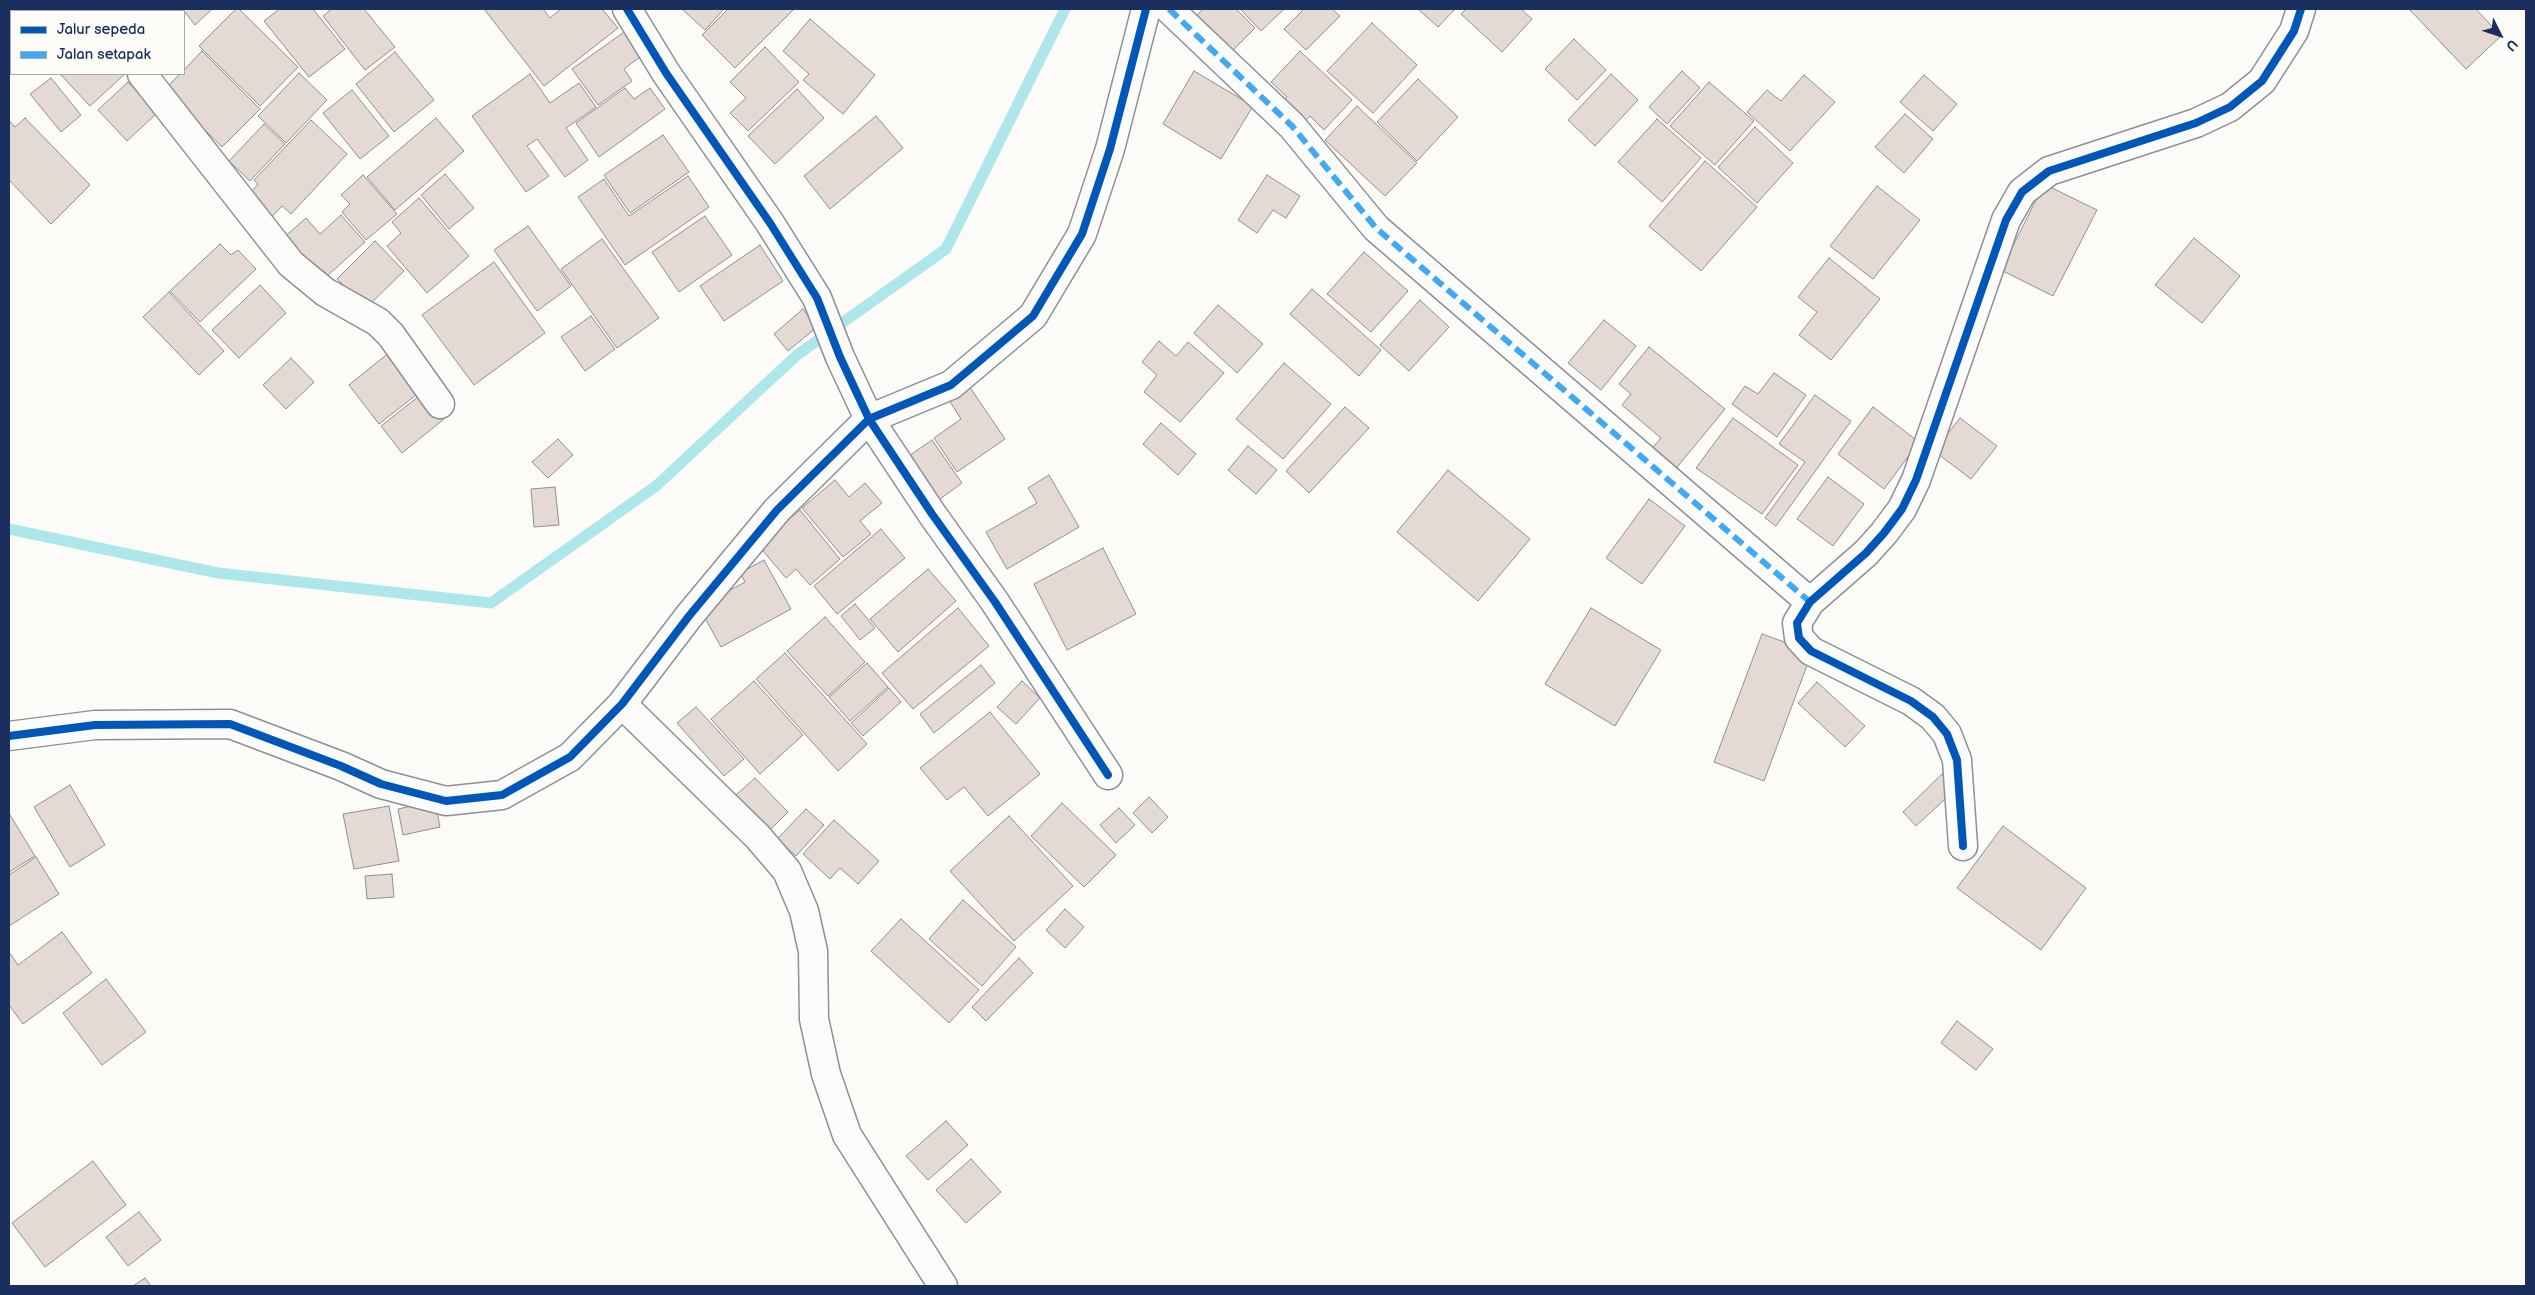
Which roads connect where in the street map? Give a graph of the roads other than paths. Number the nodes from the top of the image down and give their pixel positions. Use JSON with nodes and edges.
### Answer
{"nodes":[{"id":1,"x":627,"y":9,"type":"edge"},
{"id":2,"x":1146,"y":9,"type":"edge"},
{"id":3,"x":1169,"y":9,"type":"edge"},
{"id":4,"x":2302,"y":9,"type":"edge"},
{"id":5,"x":143,"y":75,"type":"edge"},
{"id":6,"x":440,"y":404,"type":"dead end"},
{"id":7,"x":870,"y":419,"type":"junction"},
{"id":8,"x":1810,"y":602,"type":"junction"},
{"id":9,"x":622,"y":704,"type":"junction"},
{"id":10,"x":9,"y":736,"type":"edge"},
{"id":11,"x":1108,"y":775,"type":"dead end"},
{"id":12,"x":1963,"y":846,"type":"dead end"},
{"id":13,"x":943,"y":1286,"type":"edge"}],
"edges":[{"from":1,"to":7,"type":"street"},
{"from":2,"to":7,"type":"street"},
{"from":3,"to":8,"type":"street"},
{"from":4,"to":8,"type":"street"},
{"from":5,"to":6,"type":"street"},
{"from":7,"to":9,"type":"street"},
{"from":7,"to":11,"type":"street"},
{"from":8,"to":12,"type":"street"},
{"from":9,"to":10,"type":"street"},
{"from":9,"to":13,"type":"street"}]}
